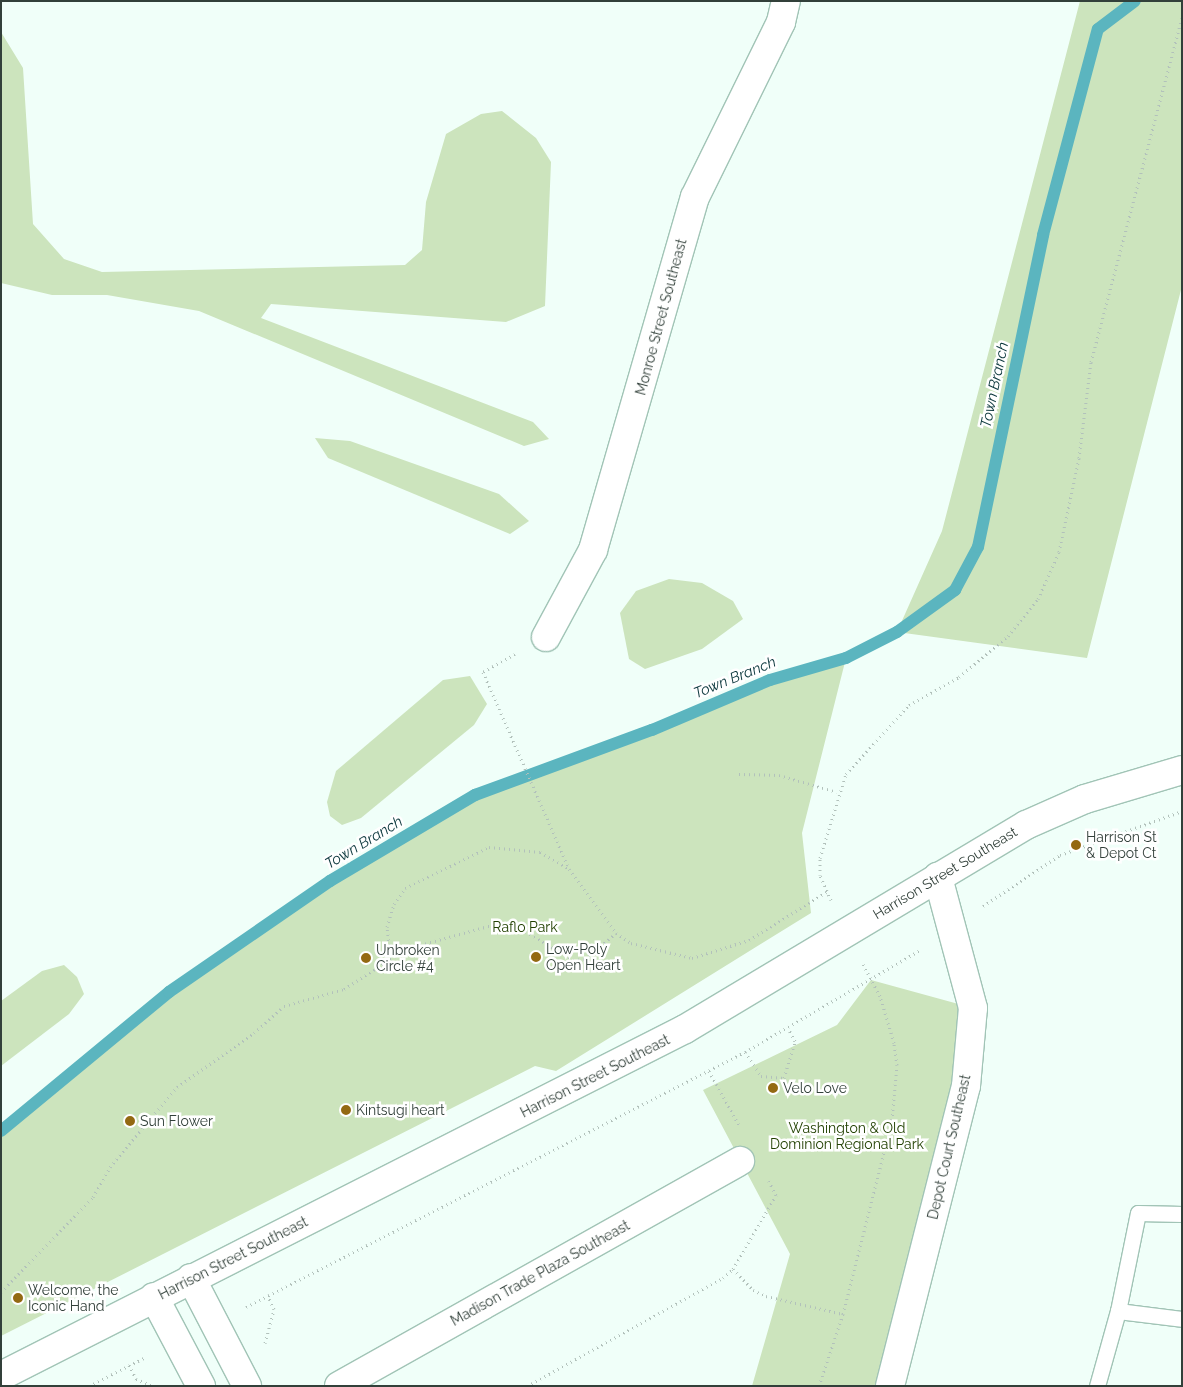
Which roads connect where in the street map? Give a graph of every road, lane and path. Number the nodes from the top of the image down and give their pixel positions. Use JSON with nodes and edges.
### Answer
{"nodes":[{"id":1,"x":786,"y":1,"type":"edge"},
{"id":2,"x":1182,"y":17,"type":"edge"},
{"id":3,"x":546,"y":637,"type":"joint"},
{"id":4,"x":1182,"y":770,"type":"edge"},
{"id":5,"x":739,"y":774,"type":"dead end"},
{"id":6,"x":837,"y":792,"type":"junction"},
{"id":7,"x":1182,"y":811,"type":"edge"},
{"id":8,"x":569,"y":869,"type":"junction"},
{"id":9,"x":938,"y":877,"type":"junction"},
{"id":10,"x":826,"y":892,"type":"junction"},
{"id":11,"x":955,"y":928,"type":"junction"},
{"id":12,"x":847,"y":931,"type":"junction"},
{"id":13,"x":616,"y":933,"type":"junction"},
{"id":14,"x":390,"y":955,"type":"junction"},
{"id":15,"x":872,"y":980,"type":"junction"},
{"id":16,"x":788,"y":1028,"type":"junction"},
{"id":17,"x":745,"y":1052,"type":"junction"},
{"id":18,"x":709,"y":1071,"type":"junction"},
{"id":19,"x":742,"y":1131,"type":"dead end"},
{"id":20,"x":740,"y":1161,"type":"dead end"},
{"id":21,"x":766,"y":1174,"type":"dead end"},
{"id":22,"x":1182,"y":1214,"type":"edge"},
{"id":23,"x":733,"y":1269,"type":"junction"},
{"id":24,"x":191,"y":1278,"type":"junction"},
{"id":25,"x":1,"y":1292,"type":"edge"},
{"id":26,"x":268,"y":1296,"type":"junction"},
{"id":27,"x":154,"y":1297,"type":"junction"},
{"id":28,"x":1118,"y":1311,"type":"junction"},
{"id":29,"x":843,"y":1314,"type":"junction"},
{"id":30,"x":1182,"y":1319,"type":"edge"},
{"id":31,"x":215,"y":1323,"type":"junction"},
{"id":32,"x":177,"y":1341,"type":"junction"},
{"id":33,"x":263,"y":1350,"type":"dead end"},
{"id":34,"x":129,"y":1365,"type":"junction"},
{"id":35,"x":1,"y":1376,"type":"edge"},
{"id":36,"x":89,"y":1386,"type":"edge"},
{"id":37,"x":153,"y":1386,"type":"edge"},
{"id":38,"x":201,"y":1386,"type":"edge"},
{"id":39,"x":247,"y":1386,"type":"edge"},
{"id":40,"x":339,"y":1386,"type":"edge"},
{"id":41,"x":527,"y":1386,"type":"edge"},
{"id":42,"x":819,"y":1386,"type":"edge"},
{"id":43,"x":890,"y":1386,"type":"edge"},
{"id":44,"x":1097,"y":1386,"type":"edge"}],
"edges":[{"from":1,"to":3,"type":"street","name":"Monroe Street Southeast"},
{"from":2,"to":6,"type":"path"},
{"from":3,"to":8,"type":"path"},
{"from":4,"to":9,"type":"street","name":"Harrison Street Southeast"},
{"from":5,"to":6,"type":"path"},
{"from":6,"to":10,"type":"path"},
{"from":7,"to":11,"type":"path"},
{"from":8,"to":13,"type":"path"},
{"from":8,"to":14,"type":"path"},
{"from":9,"to":11,"type":"street","name":"Depot Court Southeast"},
{"from":9,"to":12,"type":"street","name":"Harrison Street Southeast"},
{"from":10,"to":12,"type":"path"},
{"from":10,"to":13,"type":"path"},
{"from":11,"to":15,"type":"path"},
{"from":11,"to":43,"type":"street","name":"Depot Court Southeast"},
{"from":12,"to":15,"type":"path"},
{"from":12,"to":24,"type":"street","name":"Harrison Street Southeast"},
{"from":13,"to":14,"type":"path"},
{"from":14,"to":25,"type":"path"},
{"from":15,"to":16,"type":"path"},
{"from":15,"to":29,"type":"path"},
{"from":16,"to":17,"type":"path"},
{"from":16,"to":17,"type":"path"},
{"from":17,"to":18,"type":"path"},
{"from":18,"to":19,"type":"path"},
{"from":18,"to":26,"type":"path"},
{"from":20,"to":40,"type":"street","name":"Madison Trade Plaza Southeast"},
{"from":21,"to":23,"type":"path"},
{"from":22,"to":28,"type":"lane"},
{"from":23,"to":29,"type":"path"},
{"from":23,"to":41,"type":"path"},
{"from":24,"to":27,"type":"street","name":"Harrison Street Southeast"},
{"from":24,"to":31,"type":"street"},
{"from":26,"to":31,"type":"path"},
{"from":26,"to":33,"type":"path"},
{"from":27,"to":32,"type":"street"},
{"from":27,"to":35,"type":"street","name":"Harrison Street Southeast"},
{"from":28,"to":30,"type":"lane"},
{"from":28,"to":44,"type":"lane"},
{"from":29,"to":42,"type":"path"},
{"from":31,"to":39,"type":"street"},
{"from":32,"to":34,"type":"path"},
{"from":32,"to":38,"type":"street"},
{"from":34,"to":36,"type":"path"},
{"from":34,"to":37,"type":"path"}]}
